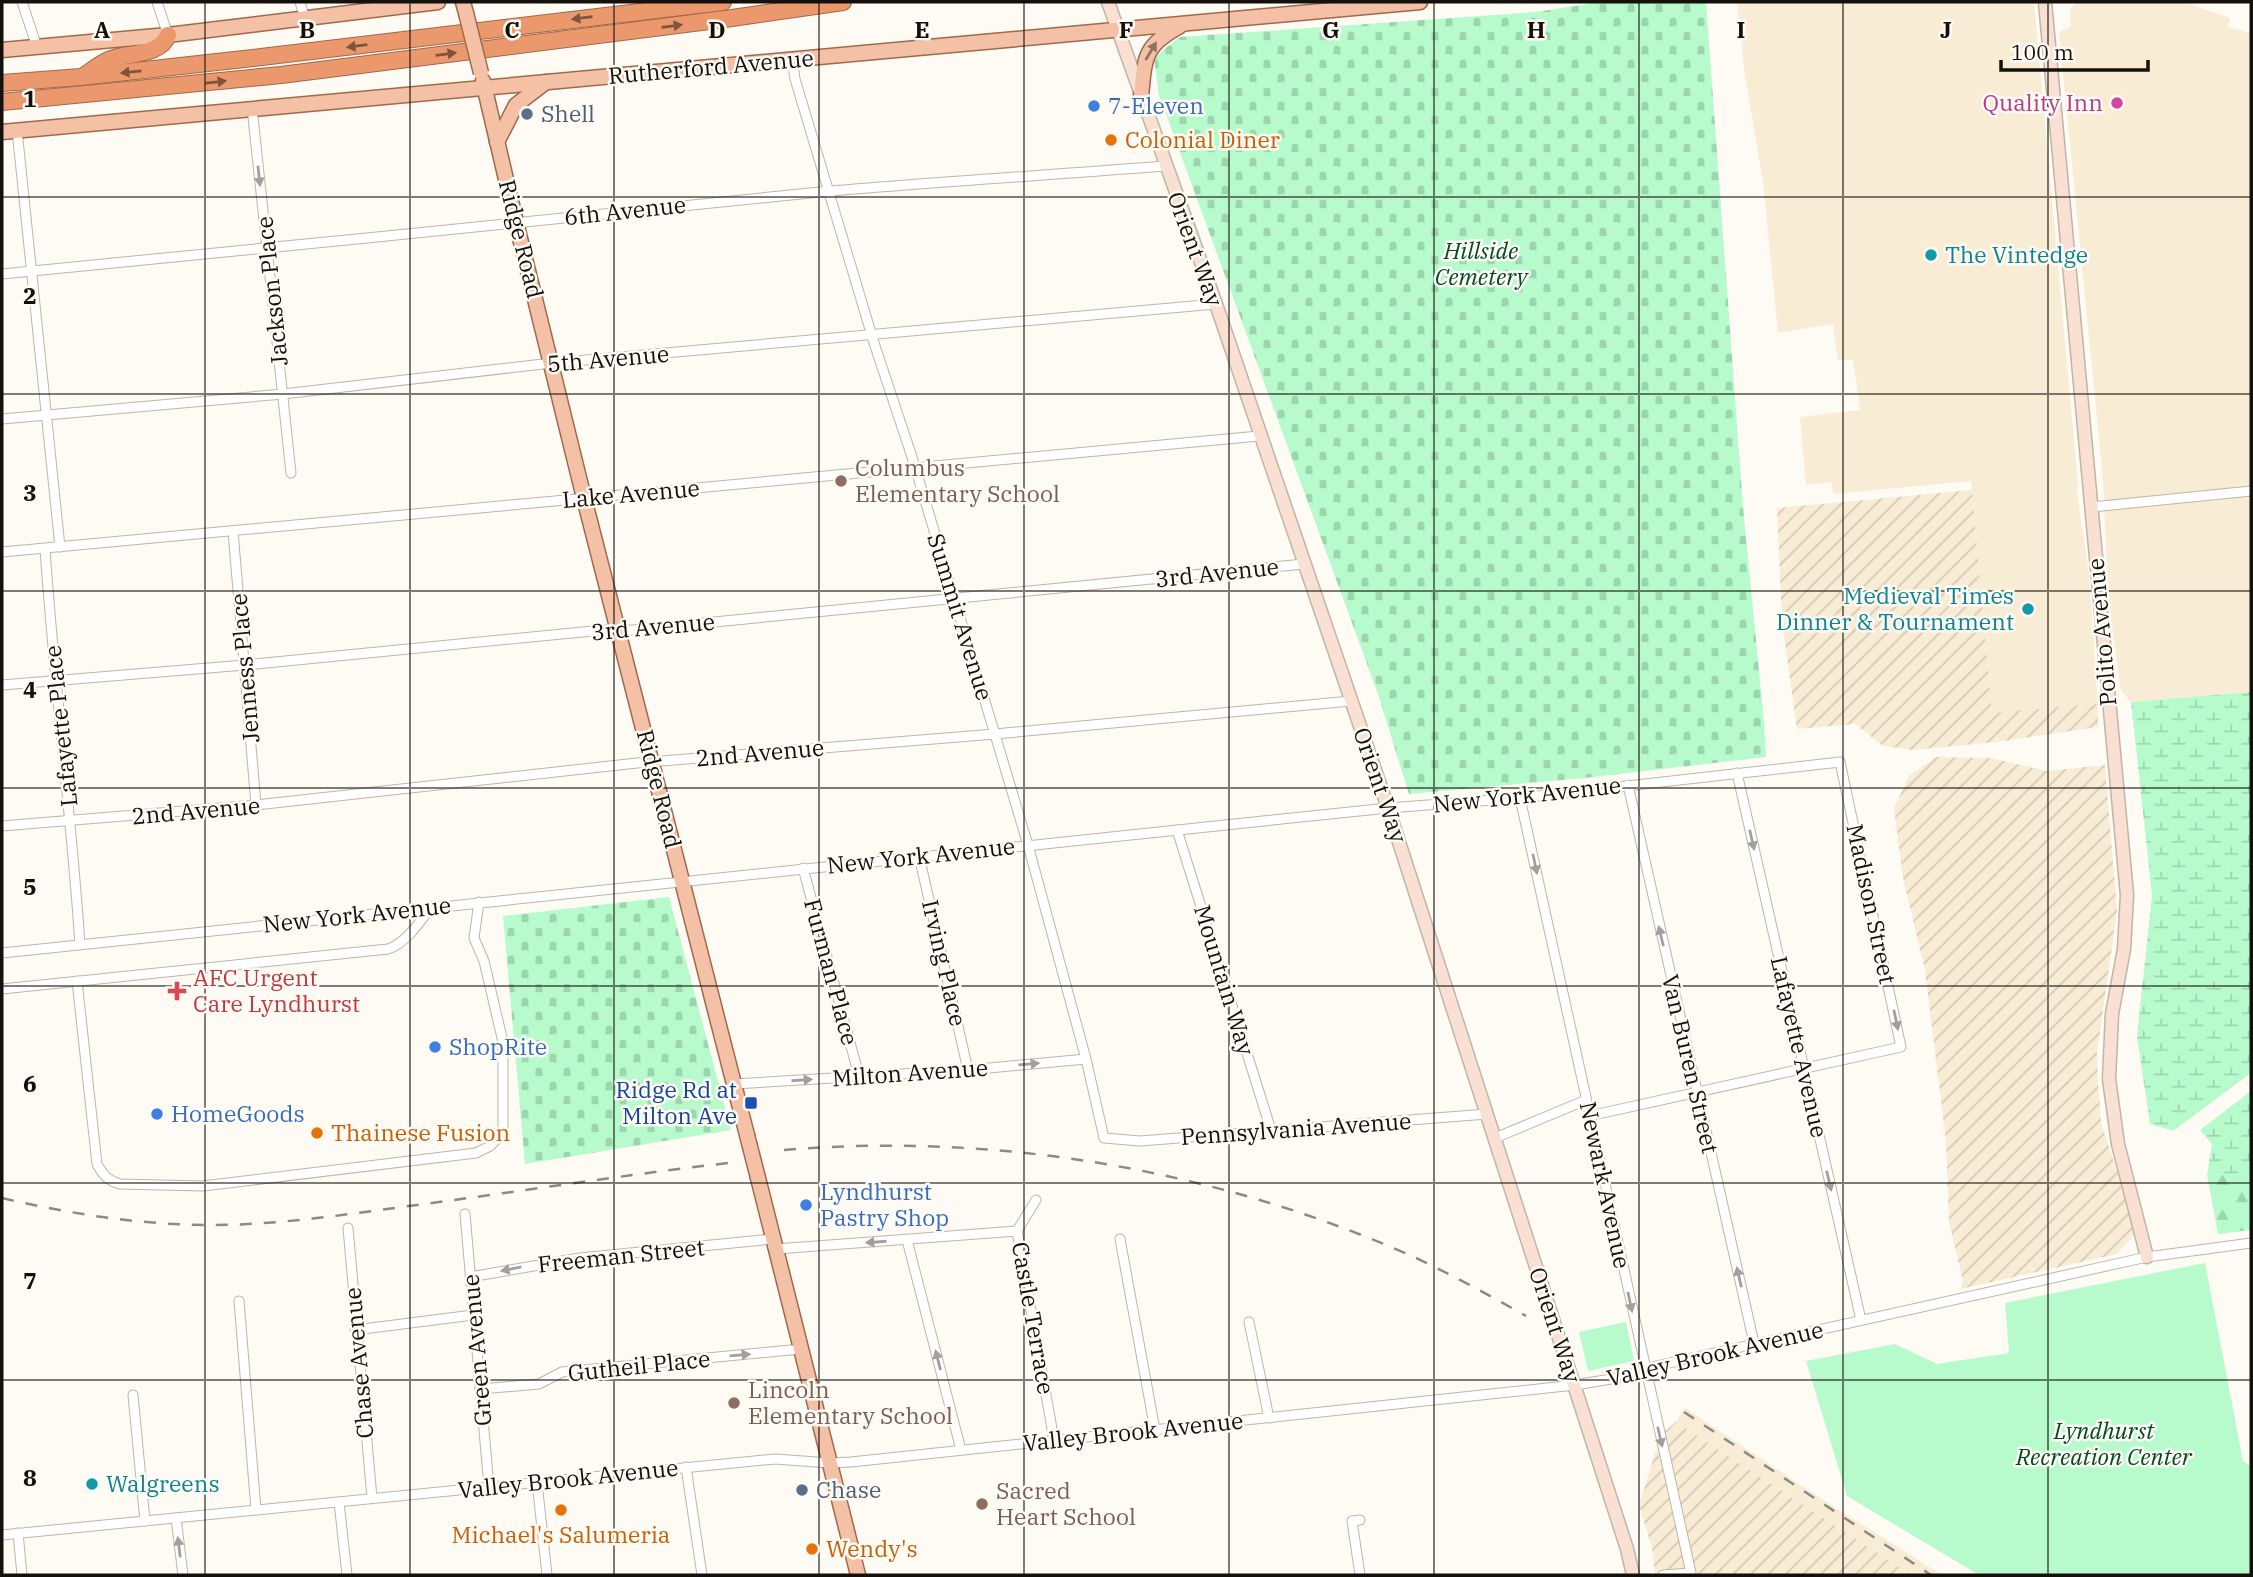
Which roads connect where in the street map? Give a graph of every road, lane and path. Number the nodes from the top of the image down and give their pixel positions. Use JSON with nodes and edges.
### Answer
{"nodes":[{"id":1,"x":22,"y":2,"type":"edge"},
{"id":2,"x":157,"y":2,"type":"edge"},
{"id":3,"x":300,"y":2,"type":"edge"},
{"id":4,"x":438,"y":2,"type":"edge"},
{"id":5,"x":723,"y":2,"type":"edge"},
{"id":6,"x":843,"y":2,"type":"edge"},
{"id":7,"x":1108,"y":2,"type":"edge"},
{"id":8,"x":1420,"y":2,"type":"edge"},
{"id":9,"x":2045,"y":2,"type":"edge"},
{"id":10,"x":465,"y":7,"type":"edge"},
{"id":11,"x":305,"y":19,"type":"junction"},
{"id":12,"x":1187,"y":23,"type":"junction"},
{"id":13,"x":1118,"y":29,"type":"junction"},
{"id":14,"x":168,"y":35,"type":"junction"},
{"id":15,"x":37,"y":47,"type":"junction"},
{"id":16,"x":2,"y":50,"type":"edge"},
{"id":17,"x":792,"y":60,"type":"junction"},
{"id":18,"x":81,"y":77,"type":"junction"},
{"id":19,"x":483,"y":80,"type":"junction"},
{"id":20,"x":547,"y":81,"type":"junction"},
{"id":21,"x":2,"y":83,"type":"edge"},
{"id":22,"x":1141,"y":96,"type":"junction"},
{"id":23,"x":2,"y":102,"type":"edge"},
{"id":24,"x":252,"y":108,"type":"junction"},
{"id":25,"x":9,"y":131,"type":"edge"},
{"id":26,"x":497,"y":142,"type":"junction"},
{"id":27,"x":1165,"y":166,"type":"junction"},
{"id":28,"x":828,"y":192,"type":"junction"},
{"id":29,"x":516,"y":222,"type":"junction"},
{"id":30,"x":267,"y":250,"type":"junction"},
{"id":31,"x":30,"y":271,"type":"junction"},
{"id":32,"x":2,"y":274,"type":"edge"},
{"id":33,"x":1216,"y":304,"type":"junction"},
{"id":34,"x":872,"y":335,"type":"junction"},
{"id":35,"x":552,"y":363,"type":"junction"},
{"id":36,"x":283,"y":394,"type":"junction"},
{"id":37,"x":46,"y":415,"type":"junction"},
{"id":38,"x":2,"y":419,"type":"edge"},
{"id":39,"x":1259,"y":436,"type":"junction"},
{"id":40,"x":915,"y":467,"type":"junction"},
{"id":41,"x":291,"y":473,"type":"dead end"},
{"id":42,"x":2251,"y":491,"type":"edge"},
{"id":43,"x":584,"y":498,"type":"junction"},
{"id":44,"x":2092,"y":507,"type":"junction"},
{"id":45,"x":233,"y":531,"type":"junction"},
{"id":46,"x":60,"y":547,"type":"junction"},
{"id":47,"x":45,"y":549,"type":"junction"},
{"id":48,"x":2,"y":552,"type":"edge"},
{"id":49,"x":1304,"y":564,"type":"junction"},
{"id":50,"x":954,"y":598,"type":"junction"},
{"id":51,"x":618,"y":630,"type":"junction"},
{"id":52,"x":245,"y":665,"type":"junction"},
{"id":53,"x":55,"y":681,"type":"junction"},
{"id":54,"x":2,"y":685,"type":"edge"},
{"id":55,"x":1351,"y":701,"type":"junction"},
{"id":56,"x":995,"y":734,"type":"junction"},
{"id":57,"x":653,"y":762,"type":"junction"},
{"id":58,"x":1840,"y":762,"type":"joint"},
{"id":59,"x":1737,"y":773,"type":"junction"},
{"id":60,"x":1628,"y":785,"type":"junction"},
{"id":61,"x":1520,"y":798,"type":"junction"},
{"id":62,"x":256,"y":805,"type":"junction"},
{"id":63,"x":1388,"y":808,"type":"junction"},
{"id":64,"x":72,"y":822,"type":"junction"},
{"id":65,"x":2,"y":826,"type":"edge"},
{"id":66,"x":1177,"y":830,"type":"junction"},
{"id":67,"x":1028,"y":845,"type":"junction"},
{"id":68,"x":919,"y":856,"type":"junction"},
{"id":69,"x":803,"y":868,"type":"junction"},
{"id":70,"x":682,"y":881,"type":"junction"},
{"id":71,"x":479,"y":902,"type":"junction"},
{"id":72,"x":431,"y":907,"type":"junction"},
{"id":73,"x":80,"y":944,"type":"junction"},
{"id":74,"x":2,"y":953,"type":"edge"},
{"id":75,"x":77,"y":981,"type":"junction"},
{"id":76,"x":2,"y":989,"type":"edge"},
{"id":77,"x":1086,"y":1059,"type":"junction"},
{"id":78,"x":968,"y":1070,"type":"junction"},
{"id":79,"x":1804,"y":1070,"type":"junction"},
{"id":80,"x":859,"y":1076,"type":"junction"},
{"id":81,"x":734,"y":1084,"type":"junction"},
{"id":82,"x":1696,"y":1093,"type":"junction"},
{"id":83,"x":1586,"y":1100,"type":"junction"},
{"id":84,"x":1487,"y":1114,"type":"junction"},
{"id":85,"x":1590,"y":1116,"type":"junction"},
{"id":86,"x":1271,"y":1130,"type":"junction"},
{"id":87,"x":1104,"y":1138,"type":"joint"},
{"id":88,"x":1494,"y":1138,"type":"junction"},
{"id":89,"x":1036,"y":1199,"type":"dead end"},
{"id":90,"x":465,"y":1214,"type":"dead end"},
{"id":91,"x":348,"y":1228,"type":"dead end"},
{"id":92,"x":1017,"y":1231,"type":"junction"},
{"id":93,"x":1121,"y":1239,"type":"dead end"},
{"id":94,"x":906,"y":1240,"type":"junction"},
{"id":95,"x":2251,"y":1243,"type":"edge"},
{"id":96,"x":774,"y":1244,"type":"junction"},
{"id":97,"x":2147,"y":1257,"type":"junction"},
{"id":98,"x":470,"y":1277,"type":"junction"},
{"id":99,"x":239,"y":1301,"type":"dead end"},
{"id":100,"x":474,"y":1315,"type":"junction"},
{"id":101,"x":1861,"y":1320,"type":"junction"},
{"id":102,"x":1248,"y":1322,"type":"dead end"},
{"id":103,"x":355,"y":1330,"type":"junction"},
{"id":104,"x":1754,"y":1343,"type":"junction"},
{"id":105,"x":801,"y":1349,"type":"junction"},
{"id":106,"x":1645,"y":1370,"type":"junction"},
{"id":107,"x":1574,"y":1385,"type":"junction"},
{"id":108,"x":480,"y":1389,"type":"junction"},
{"id":109,"x":133,"y":1395,"type":"dead end"},
{"id":110,"x":1269,"y":1418,"type":"junction"},
{"id":111,"x":1155,"y":1430,"type":"junction"},
{"id":112,"x":1054,"y":1440,"type":"junction"},
{"id":113,"x":961,"y":1450,"type":"junction"},
{"id":114,"x":830,"y":1463,"type":"junction"},
{"id":115,"x":686,"y":1467,"type":"junction"},
{"id":116,"x":537,"y":1482,"type":"junction"},
{"id":117,"x":489,"y":1487,"type":"junction"},
{"id":118,"x":372,"y":1498,"type":"junction"},
{"id":119,"x":339,"y":1502,"type":"junction"},
{"id":120,"x":256,"y":1510,"type":"junction"},
{"id":121,"x":176,"y":1518,"type":"junction"},
{"id":122,"x":1360,"y":1520,"type":"dead end"},
{"id":123,"x":145,"y":1521,"type":"junction"},
{"id":124,"x":18,"y":1533,"type":"junction"},
{"id":125,"x":2,"y":1535,"type":"edge"},
{"id":126,"x":22,"y":1575,"type":"edge"},
{"id":127,"x":183,"y":1575,"type":"edge"},
{"id":128,"x":347,"y":1575,"type":"edge"},
{"id":129,"x":547,"y":1575,"type":"edge"},
{"id":130,"x":702,"y":1575,"type":"edge"},
{"id":131,"x":858,"y":1575,"type":"edge"},
{"id":132,"x":1360,"y":1575,"type":"edge"},
{"id":133,"x":1633,"y":1575,"type":"edge"},
{"id":134,"x":1663,"y":1575,"type":"edge"}],
"edges":[{"from":1,"to":15,"type":"street"},
{"from":2,"to":14,"type":"street"},
{"from":3,"to":11,"type":"street"},
{"from":4,"to":11,"type":"main road"},
{"from":5,"to":18,"type":"highway","one_way":true},
{"from":23,"to":6,"type":"highway","one_way":true},
{"from":7,"to":13,"type":"street","name":"Orient Way"},
{"from":8,"to":12,"type":"main road","name":"Rutherford Avenue"},
{"from":9,"to":44,"type":"street","name":"Polito Avenue"},
{"from":10,"to":19,"type":"main road","name":"Ridge Road","bridge":true},
{"from":11,"to":14,"type":"main road"},
{"from":12,"to":13,"type":"main road","name":"Rutherford Avenue"},
{"from":22,"to":12,"type":"main road","one_way":true},
{"from":13,"to":17,"type":"main road","name":"Rutherford Avenue"},
{"from":13,"to":22,"type":"street","name":"Orient Way"},
{"from":14,"to":15,"type":"main road"},
{"from":14,"to":18,"type":"highway"},
{"from":15,"to":16,"type":"main road"},
{"from":17,"to":20,"type":"main road","name":"Rutherford Avenue"},
{"from":17,"to":28,"type":"street","name":"Summit Avenue"},
{"from":18,"to":21,"type":"highway"},
{"from":19,"to":20,"type":"main road","name":"Rutherford Avenue"},
{"from":19,"to":24,"type":"main road","name":"Rutherford Avenue"},
{"from":19,"to":26,"type":"main road","name":"Ridge Road"},
{"from":20,"to":26,"type":"main road"},
{"from":22,"to":27,"type":"street","name":"Orient Way"},
{"from":24,"to":25,"type":"main road","name":"Rutherford Avenue"},
{"from":24,"to":30,"type":"street","name":"Jackson Place","one_way":true},
{"from":25,"to":31,"type":"street"},
{"from":26,"to":29,"type":"main road","name":"Ridge Road"},
{"from":27,"to":28,"type":"street","name":"6th Avenue"},
{"from":27,"to":33,"type":"street","name":"Orient Way"},
{"from":28,"to":29,"type":"street","name":"6th Avenue"},
{"from":28,"to":34,"type":"street","name":"Summit Avenue"},
{"from":29,"to":30,"type":"street","name":"6th Avenue"},
{"from":29,"to":35,"type":"main road","name":"Ridge Road"},
{"from":30,"to":31,"type":"street","name":"6th Avenue"},
{"from":30,"to":36,"type":"street","name":"Jackson Place"},
{"from":31,"to":32,"type":"street","name":"6th Avenue"},
{"from":31,"to":37,"type":"street"},
{"from":33,"to":34,"type":"street","name":"5th Avenue"},
{"from":33,"to":39,"type":"street","name":"Orient Way"},
{"from":34,"to":35,"type":"street","name":"5th Avenue"},
{"from":34,"to":40,"type":"street","name":"Summit Avenue"},
{"from":35,"to":36,"type":"street","name":"5th Avenue"},
{"from":35,"to":43,"type":"main road","name":"Ridge Road"},
{"from":36,"to":37,"type":"street","name":"5th Avenue"},
{"from":36,"to":41,"type":"street","name":"Jackson Place"},
{"from":37,"to":38,"type":"street","name":"5th Avenue"},
{"from":37,"to":46,"type":"street"},
{"from":39,"to":40,"type":"street","name":"Lake Avenue"},
{"from":39,"to":49,"type":"street","name":"Orient Way"},
{"from":40,"to":43,"type":"street","name":"Lake Avenue"},
{"from":40,"to":50,"type":"street","name":"Summit Avenue"},
{"from":42,"to":44,"type":"street"},
{"from":43,"to":45,"type":"street","name":"Lake Avenue"},
{"from":43,"to":51,"type":"main road","name":"Ridge Road"},
{"from":44,"to":97,"type":"street","name":"Polito Avenue"},
{"from":45,"to":46,"type":"street","name":"Lake Avenue"},
{"from":45,"to":52,"type":"street","name":"Jenness Place"},
{"from":46,"to":47,"type":"street","name":"Lake Avenue"},
{"from":47,"to":48,"type":"street","name":"Lake Avenue"},
{"from":47,"to":53,"type":"street","name":"Lafayette Place"},
{"from":49,"to":50,"type":"street","name":"3rd Avenue"},
{"from":49,"to":55,"type":"street","name":"Orient Way"},
{"from":50,"to":51,"type":"street","name":"3rd Avenue"},
{"from":50,"to":56,"type":"street","name":"Summit Avenue"},
{"from":51,"to":52,"type":"street","name":"3rd Avenue"},
{"from":51,"to":57,"type":"main road","name":"Ridge Road"},
{"from":52,"to":53,"type":"street","name":"3rd Avenue"},
{"from":52,"to":62,"type":"street","name":"Jenness Place"},
{"from":53,"to":54,"type":"street","name":"3rd Avenue"},
{"from":53,"to":64,"type":"street","name":"Lafayette Place"},
{"from":55,"to":56,"type":"street","name":"2nd Avenue"},
{"from":55,"to":63,"type":"street","name":"Orient Way"},
{"from":56,"to":57,"type":"street","name":"2nd Avenue"},
{"from":56,"to":67,"type":"street","name":"Summit Avenue"},
{"from":57,"to":62,"type":"street","name":"2nd Avenue"},
{"from":57,"to":70,"type":"main road","name":"Ridge Road"},
{"from":58,"to":59,"type":"street","name":"New York Avenue"},
{"from":58,"to":79,"type":"street","name":"Madison Street","one_way":true},
{"from":59,"to":60,"type":"street","name":"New York Avenue"},
{"from":59,"to":79,"type":"street","name":"Lafayette Avenue","one_way":true},
{"from":60,"to":61,"type":"street","name":"New York Avenue"},
{"from":82,"to":60,"type":"street","name":"Van Buren Street","one_way":true},
{"from":61,"to":63,"type":"street","name":"New York Avenue"},
{"from":61,"to":83,"type":"street","name":"Newark Avenue","one_way":true},
{"from":62,"to":64,"type":"street","name":"2nd Avenue"},
{"from":63,"to":66,"type":"street","name":"New York Avenue"},
{"from":63,"to":84,"type":"street","name":"Orient Way"},
{"from":64,"to":65,"type":"street","name":"2nd Avenue"},
{"from":64,"to":73,"type":"street","name":"Lafayette Place"},
{"from":66,"to":67,"type":"street","name":"New York Avenue"},
{"from":66,"to":86,"type":"street","name":"Mountain Way"},
{"from":67,"to":68,"type":"street","name":"New York Avenue"},
{"from":67,"to":77,"type":"street","name":"Summit Avenue"},
{"from":68,"to":69,"type":"street","name":"New York Avenue"},
{"from":68,"to":78,"type":"street","name":"Irving Place"},
{"from":69,"to":70,"type":"street","name":"New York Avenue"},
{"from":69,"to":80,"type":"street","name":"Furman Place"},
{"from":70,"to":71,"type":"street","name":"New York Avenue"},
{"from":70,"to":81,"type":"main road","name":"Ridge Road"},
{"from":71,"to":72,"type":"street","name":"New York Avenue"},
{"from":71,"to":75,"type":"street"},
{"from":72,"to":73,"type":"street","name":"New York Avenue"},
{"from":72,"to":75,"type":"street"},
{"from":73,"to":74,"type":"street","name":"New York Avenue"},
{"from":75,"to":76,"type":"street"},
{"from":78,"to":77,"type":"street","name":"Milton Avenue","one_way":true},
{"from":77,"to":87,"type":"street","name":"Summit Avenue"},
{"from":78,"to":80,"type":"street","name":"Milton Avenue"},
{"from":79,"to":82,"type":"street"},
{"from":79,"to":101,"type":"street","name":"Lafayette Avenue","one_way":true},
{"from":81,"to":80,"type":"street","name":"Milton Avenue","one_way":true},
{"from":81,"to":96,"type":"main road","name":"Ridge Road","bridge":true},
{"from":82,"to":85,"type":"street"},
{"from":104,"to":82,"type":"street","name":"Van Buren Street","one_way":true},
{"from":83,"to":85,"type":"street","name":"Newark Avenue"},
{"from":83,"to":88,"type":"street"},
{"from":84,"to":86,"type":"street","name":"Pennsylvania Avenue"},
{"from":84,"to":88,"type":"street","name":"Orient Way"},
{"from":85,"to":106,"type":"street","name":"Newark Avenue","one_way":true},
{"from":86,"to":87,"type":"street","name":"Pennsylvania Avenue"},
{"from":88,"to":107,"type":"street","name":"Orient Way"},
{"from":89,"to":92,"type":"street","name":"Castle Terrace"},
{"from":90,"to":98,"type":"street","name":"Green Avenue"},
{"from":91,"to":103,"type":"street","name":"Chase Avenue"},
{"from":92,"to":94,"type":"street","name":"Freeman Street"},
{"from":92,"to":112,"type":"street","name":"Castle Terrace"},
{"from":93,"to":111,"type":"street"},
{"from":94,"to":96,"type":"street","name":"Freeman Street","one_way":true},
{"from":113,"to":94,"type":"street","one_way":true},
{"from":95,"to":97,"type":"street","name":"Valley Brook Avenue"},
{"from":96,"to":98,"type":"street","name":"Freeman Street","one_way":true},
{"from":96,"to":105,"type":"main road","name":"Ridge Road"},
{"from":97,"to":101,"type":"street","name":"Valley Brook Avenue"},
{"from":98,"to":100,"type":"street","name":"Green Avenue"},
{"from":99,"to":120,"type":"street"},
{"from":100,"to":103,"type":"street"},
{"from":100,"to":108,"type":"street","name":"Green Avenue"},
{"from":101,"to":104,"type":"street","name":"Valley Brook Avenue"},
{"from":102,"to":110,"type":"street"},
{"from":103,"to":118,"type":"street","name":"Chase Avenue"},
{"from":104,"to":106,"type":"street","name":"Valley Brook Avenue"},
{"from":108,"to":105,"type":"street","name":"Gutheil Place","one_way":true},
{"from":105,"to":114,"type":"main road","name":"Ridge Road"},
{"from":106,"to":107,"type":"street","name":"Valley Brook Avenue"},
{"from":106,"to":134,"type":"street","name":"Newark Avenue","one_way":true},
{"from":107,"to":110,"type":"street","name":"Valley Brook Avenue"},
{"from":107,"to":133,"type":"street","name":"Orient Way"},
{"from":108,"to":117,"type":"street","name":"Green Avenue"},
{"from":109,"to":123,"type":"street"},
{"from":110,"to":111,"type":"street","name":"Valley Brook Avenue"},
{"from":111,"to":112,"type":"street","name":"Valley Brook Avenue"},
{"from":112,"to":113,"type":"street","name":"Valley Brook Avenue"},
{"from":113,"to":114,"type":"street","name":"Valley Brook Avenue"},
{"from":114,"to":115,"type":"street","name":"Valley Brook Avenue"},
{"from":114,"to":131,"type":"main road","name":"Ridge Road"},
{"from":115,"to":116,"type":"street","name":"Valley Brook Avenue"},
{"from":115,"to":130,"type":"street"},
{"from":116,"to":117,"type":"street","name":"Valley Brook Avenue"},
{"from":116,"to":129,"type":"street"},
{"from":117,"to":118,"type":"street","name":"Valley Brook Avenue"},
{"from":118,"to":119,"type":"street","name":"Valley Brook Avenue"},
{"from":119,"to":120,"type":"street","name":"Valley Brook Avenue"},
{"from":119,"to":128,"type":"street"},
{"from":120,"to":121,"type":"street","name":"Valley Brook Avenue"},
{"from":121,"to":123,"type":"street","name":"Valley Brook Avenue"},
{"from":127,"to":121,"type":"street","one_way":true},
{"from":122,"to":132,"type":"street"},
{"from":123,"to":124,"type":"street","name":"Valley Brook Avenue"},
{"from":124,"to":125,"type":"street","name":"Valley Brook Avenue"},
{"from":124,"to":126,"type":"street"}]}
